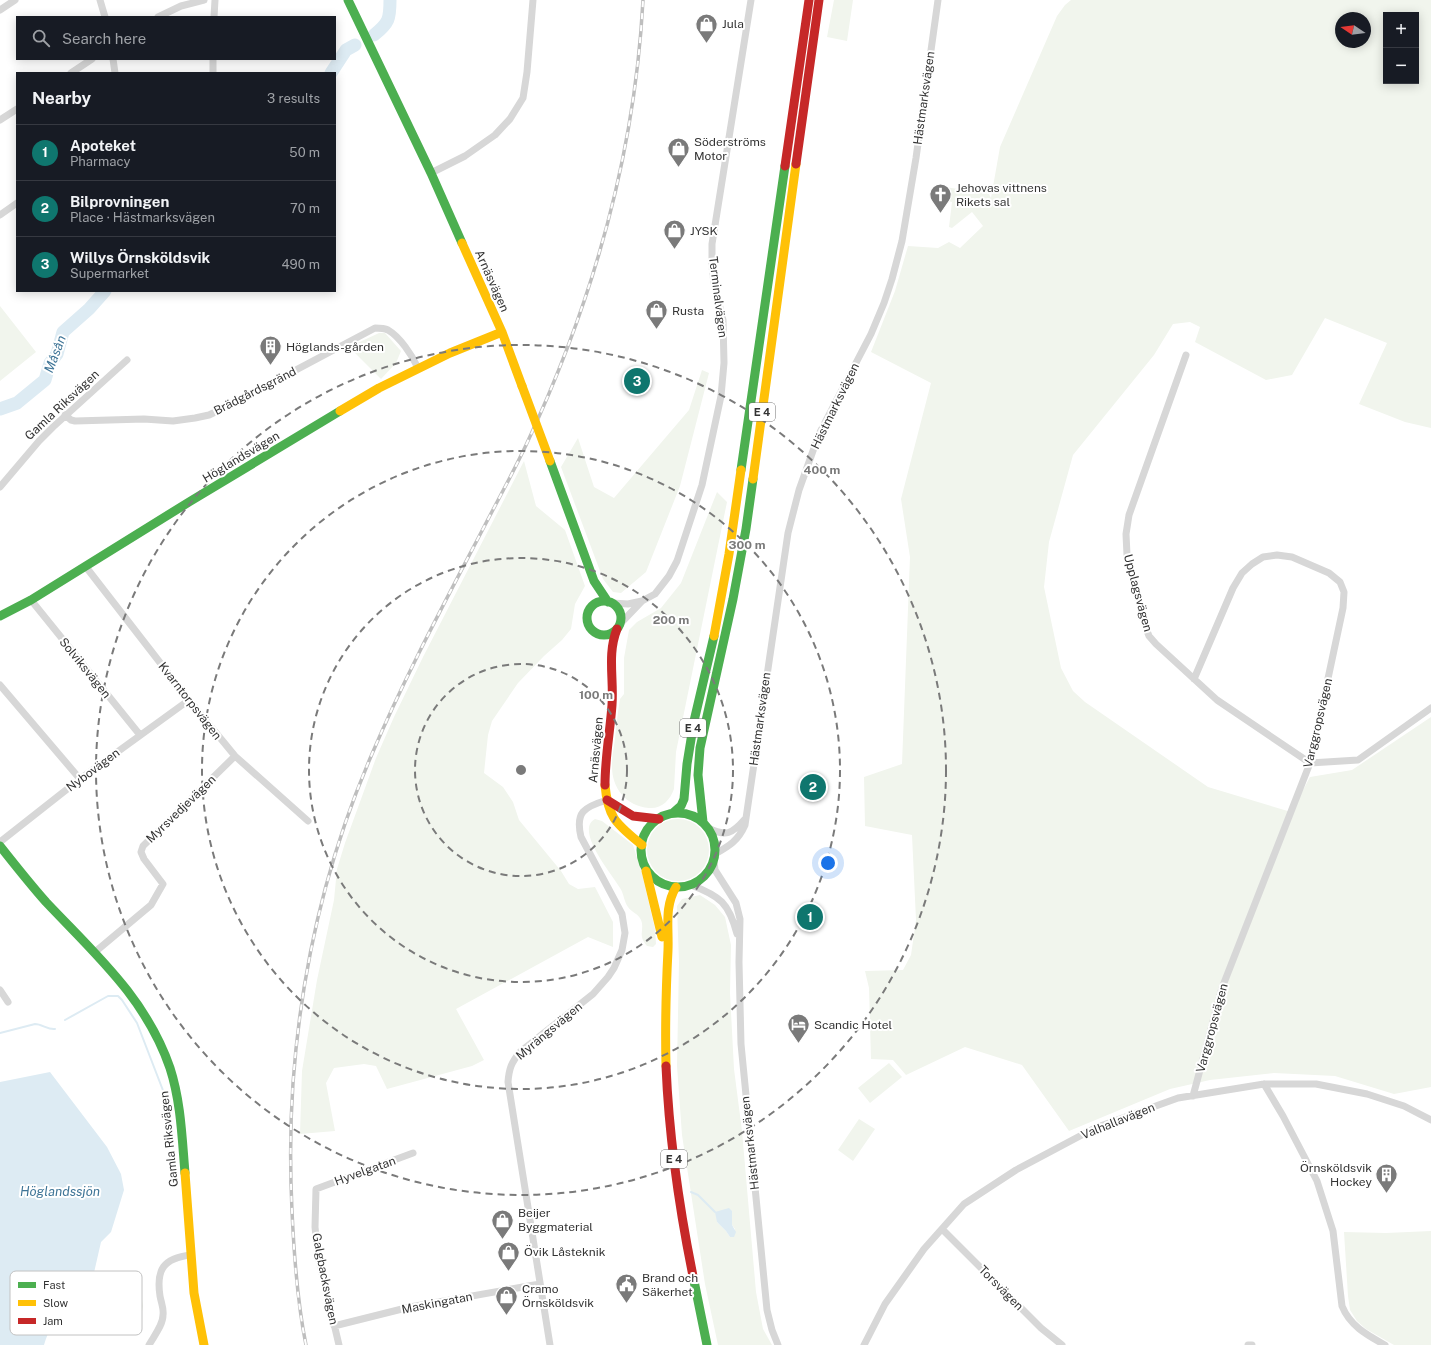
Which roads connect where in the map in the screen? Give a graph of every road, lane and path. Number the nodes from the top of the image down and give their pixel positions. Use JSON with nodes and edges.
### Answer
{"nodes":[{"id":1,"x":16,"y":0,"type":"edge"},
{"id":2,"x":100,"y":0,"type":"edge"},
{"id":3,"x":204,"y":0,"type":"edge"},
{"id":4,"x":215,"y":0,"type":"edge"},
{"id":5,"x":348,"y":0,"type":"edge"},
{"id":6,"x":533,"y":0,"type":"edge"},
{"id":7,"x":751,"y":0,"type":"edge"},
{"id":8,"x":809,"y":0,"type":"edge"},
{"id":9,"x":820,"y":0,"type":"edge"},
{"id":10,"x":938,"y":0,"type":"edge"},
{"id":11,"x":0,"y":10,"type":"edge"},
{"id":12,"x":105,"y":16,"type":"edge"},
{"id":13,"x":160,"y":16,"type":"edge"},
{"id":14,"x":214,"y":16,"type":"edge"},
{"id":15,"x":90,"y":60,"type":"edge"},
{"id":16,"x":113,"y":60,"type":"edge"},
{"id":17,"x":213,"y":60,"type":"edge"},
{"id":18,"x":72,"y":72,"type":"edge"},
{"id":19,"x":115,"y":72,"type":"edge"},
{"id":20,"x":213,"y":72,"type":"edge"},
{"id":21,"x":16,"y":110,"type":"edge"},
{"id":22,"x":0,"y":120,"type":"edge"},
{"id":23,"x":431,"y":173,"type":"junction"},
{"id":24,"x":16,"y":204,"type":"edge"},
{"id":25,"x":0,"y":215,"type":"edge"},
{"id":26,"x":502,"y":332,"type":"junction"},
{"id":27,"x":1186,"y":355,"type":"dead end"},
{"id":28,"x":127,"y":360,"type":"dead end"},
{"id":29,"x":418,"y":368,"type":"junction"},
{"id":30,"x":65,"y":415,"type":"junction"},
{"id":31,"x":0,"y":487,"type":"edge"},
{"id":32,"x":86,"y":567,"type":"junction"},
{"id":33,"x":594,"y":581,"type":"junction"},
{"id":34,"x":31,"y":600,"type":"junction"},
{"id":35,"x":642,"y":601,"type":"junction"},
{"id":36,"x":610,"y":602,"type":"junction"},
{"id":37,"x":590,"y":608,"type":"junction"},
{"id":38,"x":0,"y":616,"type":"edge"},
{"id":39,"x":618,"y":627,"type":"junction"},
{"id":40,"x":595,"y":632,"type":"junction"},
{"id":41,"x":610,"y":654,"type":"junction"},
{"id":42,"x":1194,"y":679,"type":"junction"},
{"id":43,"x":0,"y":685,"type":"edge"},
{"id":44,"x":189,"y":700,"type":"junction"},
{"id":45,"x":1431,"y":708,"type":"edge"},
{"id":46,"x":140,"y":735,"type":"junction"},
{"id":47,"x":234,"y":756,"type":"junction"},
{"id":48,"x":1310,"y":764,"type":"junction"},
{"id":49,"x":80,"y":779,"type":"junction"},
{"id":50,"x":607,"y":800,"type":"junction"},
{"id":51,"x":673,"y":813,"type":"junction"},
{"id":52,"x":746,"y":817,"type":"junction"},
{"id":53,"x":659,"y":819,"type":"junction"},
{"id":54,"x":308,"y":821,"type":"dead end"},
{"id":55,"x":706,"y":825,"type":"junction"},
{"id":56,"x":0,"y":842,"type":"edge"},
{"id":57,"x":642,"y":845,"type":"junction"},
{"id":58,"x":0,"y":846,"type":"edge"},
{"id":59,"x":714,"y":858,"type":"junction"},
{"id":60,"x":644,"y":863,"type":"junction"},
{"id":61,"x":691,"y":885,"type":"junction"},
{"id":62,"x":676,"y":887,"type":"junction"},
{"id":63,"x":739,"y":939,"type":"junction"},
{"id":64,"x":95,"y":952,"type":"junction"},
{"id":65,"x":666,"y":970,"type":"junction"},
{"id":66,"x":0,"y":990,"type":"edge"},
{"id":67,"x":8,"y":1002,"type":"dead end"},
{"id":68,"x":1264,"y":1084,"type":"junction"},
{"id":69,"x":1193,"y":1096,"type":"junction"},
{"id":70,"x":1431,"y":1120,"type":"edge"},
{"id":71,"x":413,"y":1153,"type":"dead end"},
{"id":72,"x":316,"y":1189,"type":"joint"},
{"id":73,"x":942,"y":1229,"type":"junction"},
{"id":74,"x":191,"y":1255,"type":"junction"},
{"id":75,"x":540,"y":1284,"type":"junction"},
{"id":76,"x":334,"y":1326,"type":"junction"},
{"id":77,"x":1375,"y":1342,"type":"edge"},
{"id":78,"x":149,"y":1345,"type":"edge"},
{"id":79,"x":204,"y":1345,"type":"edge"},
{"id":80,"x":339,"y":1345,"type":"edge"},
{"id":81,"x":550,"y":1345,"type":"edge"},
{"id":82,"x":707,"y":1345,"type":"edge"},
{"id":83,"x":778,"y":1345,"type":"edge"},
{"id":84,"x":864,"y":1345,"type":"edge"},
{"id":85,"x":1062,"y":1345,"type":"edge"},
{"id":86,"x":1248,"y":1345,"type":"edge"},
{"id":87,"x":1252,"y":1345,"type":"edge"},
{"id":88,"x":1385,"y":1345,"type":"edge"}],
"edges":[{"from":1,"to":11,"type":"street"},
{"from":2,"to":12,"type":"street"},
{"from":3,"to":13,"type":"street"},
{"from":4,"to":14,"type":"street"},
{"from":5,"to":23,"type":"main road","name":"Arnäsvägen"},
{"from":6,"to":23,"type":"street"},
{"from":7,"to":35,"type":"street","name":"Terminalvägen"},
{"from":8,"to":51,"type":"main road","number":"E 4"},
{"from":9,"to":55,"type":"main road","number":"E 4"},
{"from":10,"to":52,"type":"street","name":"Hästmarksvägen"},
{"from":15,"to":18,"type":"street"},
{"from":16,"to":19,"type":"street"},
{"from":17,"to":20,"type":"street"},
{"from":21,"to":22,"type":"street"},
{"from":23,"to":26,"type":"main road","name":"Arnäsvägen"},
{"from":24,"to":25,"type":"street"},
{"from":26,"to":29,"type":"main road","name":"Höglandsvägen"},
{"from":26,"to":33,"type":"main road","name":"Arnäsvägen","bridge":true},
{"from":27,"to":42,"type":"street","name":"Upplagsvägen"},
{"from":28,"to":30,"type":"street","name":"Gamla Riksvägen"},
{"from":29,"to":30,"type":"street","name":"Brädgårdsgränd"},
{"from":29,"to":32,"type":"main road","name":"Höglandsvägen"},
{"from":30,"to":31,"type":"street","name":"Gamla Riksvägen"},
{"from":32,"to":34,"type":"main road","name":"Höglandsvägen"},
{"from":32,"to":44,"type":"street","name":"Kvarntorpsvägen"},
{"from":33,"to":36,"type":"main road","name":"Arnäsvägen"},
{"from":33,"to":37,"type":"main road","name":"Arnäsvägen"},
{"from":34,"to":38,"type":"main road","name":"Höglandsvägen"},
{"from":34,"to":46,"type":"street","name":"Solviksvägen"},
{"from":35,"to":36,"type":"street","name":"Terminalvägen"},
{"from":35,"to":39,"type":"street","name":"Terminalvägen"},
{"from":36,"to":37,"type":"main road"},
{"from":36,"to":39,"type":"main road"},
{"from":37,"to":40,"type":"main road"},
{"from":39,"to":40,"type":"main road"},
{"from":39,"to":41,"type":"main road","name":"Arnäsvägen"},
{"from":40,"to":41,"type":"main road","name":"Arnäsvägen"},
{"from":41,"to":50,"type":"main road","name":"Arnäsvägen"},
{"from":42,"to":48,"type":"street","name":"Upplagsvägen"},
{"from":42,"to":48,"type":"street","name":"Varggropsvägen"},
{"from":43,"to":49,"type":"street"},
{"from":44,"to":46,"type":"street","name":"Nybovägen"},
{"from":44,"to":47,"type":"street","name":"Kvarntorpsvägen"},
{"from":45,"to":48,"type":"street"},
{"from":46,"to":49,"type":"street","name":"Nybovägen"},
{"from":47,"to":54,"type":"street","name":"Kvarntorpsvägen"},
{"from":47,"to":64,"type":"street","name":"Myrsvedjevägen"},
{"from":48,"to":69,"type":"street","name":"Varggropsvägen"},
{"from":49,"to":56,"type":"street","name":"Nybovägen"},
{"from":50,"to":53,"type":"main road","name":"Arnäsvägen"},
{"from":50,"to":57,"type":"main road","name":"Arnäsvägen"},
{"from":50,"to":75,"type":"street","name":"Myrängsvägen"},
{"from":51,"to":53,"type":"main road"},
{"from":51,"to":55,"type":"main road"},
{"from":52,"to":55,"type":"street"},
{"from":52,"to":59,"type":"street","name":"Hästmarksvägen"},
{"from":53,"to":57,"type":"main road"},
{"from":55,"to":59,"type":"main road"},
{"from":57,"to":60,"type":"main road"},
{"from":58,"to":64,"type":"main road","name":"Gamla Riksvägen"},
{"from":59,"to":61,"type":"main road"},
{"from":59,"to":63,"type":"street","name":"Hästmarksvägen"},
{"from":60,"to":62,"type":"main road"},
{"from":60,"to":65,"type":"main road","number":"E 4"},
{"from":61,"to":62,"type":"main road"},
{"from":61,"to":63,"type":"street","name":"Hästmarksvägen"},
{"from":62,"to":65,"type":"main road","number":"E 4"},
{"from":63,"to":83,"type":"street","name":"Hästmarksvägen"},
{"from":64,"to":74,"type":"main road","name":"Gamla Riksvägen"},
{"from":65,"to":82,"type":"main road","number":"E 4"},
{"from":66,"to":67,"type":"street"},
{"from":68,"to":69,"type":"street","name":"Valhallavägen"},
{"from":68,"to":70,"type":"street","name":"Valhallavägen"},
{"from":68,"to":77,"type":"street"},
{"from":69,"to":73,"type":"street","name":"Valhallavägen"},
{"from":71,"to":72,"type":"street","name":"Hyvelgatan"},
{"from":72,"to":76,"type":"street","name":"Galgbacksvägen"},
{"from":73,"to":84,"type":"street","name":"Valhallavägen"},
{"from":73,"to":85,"type":"street","name":"Torsvägen"},
{"from":74,"to":78,"type":"street"},
{"from":74,"to":79,"type":"main road","name":"Gamla Riksvägen"},
{"from":75,"to":76,"type":"street","name":"Maskingatan"},
{"from":75,"to":81,"type":"street","name":"Myrängsvägen"},
{"from":76,"to":80,"type":"street","name":"Galgbacksvägen"},
{"from":77,"to":88,"type":"street"},
{"from":86,"to":87,"type":"street"}]}
